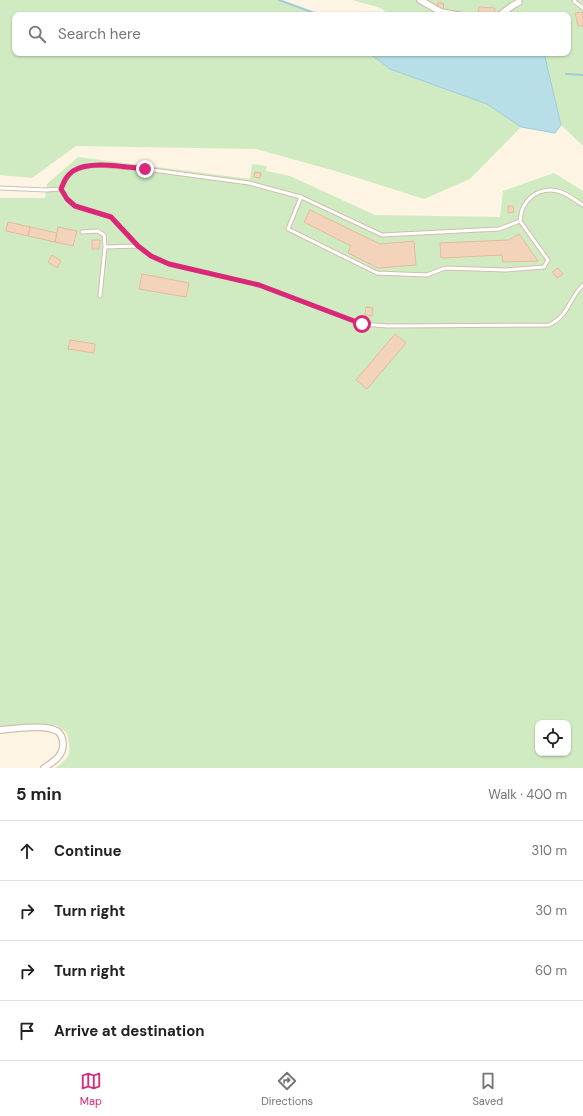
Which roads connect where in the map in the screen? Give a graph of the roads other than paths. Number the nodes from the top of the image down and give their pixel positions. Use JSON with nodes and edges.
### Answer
{"nodes":[{"id":1,"x":420,"y":0,"type":"edge"},
{"id":2,"x":574,"y":0,"type":"edge"},
{"id":3,"x":519,"y":2,"type":"dead end"},
{"id":4,"x":583,"y":8,"type":"edge"},
{"id":5,"x":440,"y":12,"type":"edge"},
{"id":6,"x":504,"y":12,"type":"edge"},
{"id":7,"x":0,"y":188,"type":"edge"},
{"id":8,"x":61,"y":189,"type":"junction"},
{"id":9,"x":301,"y":197,"type":"junction"},
{"id":10,"x":583,"y":205,"type":"edge"},
{"id":11,"x":520,"y":221,"type":"junction"},
{"id":12,"x":82,"y":232,"type":"dead end"},
{"id":13,"x":138,"y":246,"type":"junction"},
{"id":14,"x":105,"y":247,"type":"junction"},
{"id":15,"x":583,"y":285,"type":"edge"},
{"id":16,"x":100,"y":296,"type":"dead end"},
{"id":17,"x":0,"y":730,"type":"edge"},
{"id":18,"x":44,"y":768,"type":"edge"}],
"edges":[{"from":1,"to":5,"type":"street"},
{"from":2,"to":4,"type":"lane"},
{"from":3,"to":6,"type":"street"},
{"from":7,"to":8,"type":"lane"},
{"from":8,"to":9,"type":"lane"},
{"from":8,"to":13,"type":"lane"},
{"from":9,"to":11,"type":"lane"},
{"from":9,"to":11,"type":"lane"},
{"from":10,"to":11,"type":"lane"},
{"from":12,"to":14,"type":"lane"},
{"from":13,"to":14,"type":"lane"},
{"from":13,"to":15,"type":"lane"},
{"from":14,"to":16,"type":"lane"},
{"from":17,"to":18,"type":"street"}]}
